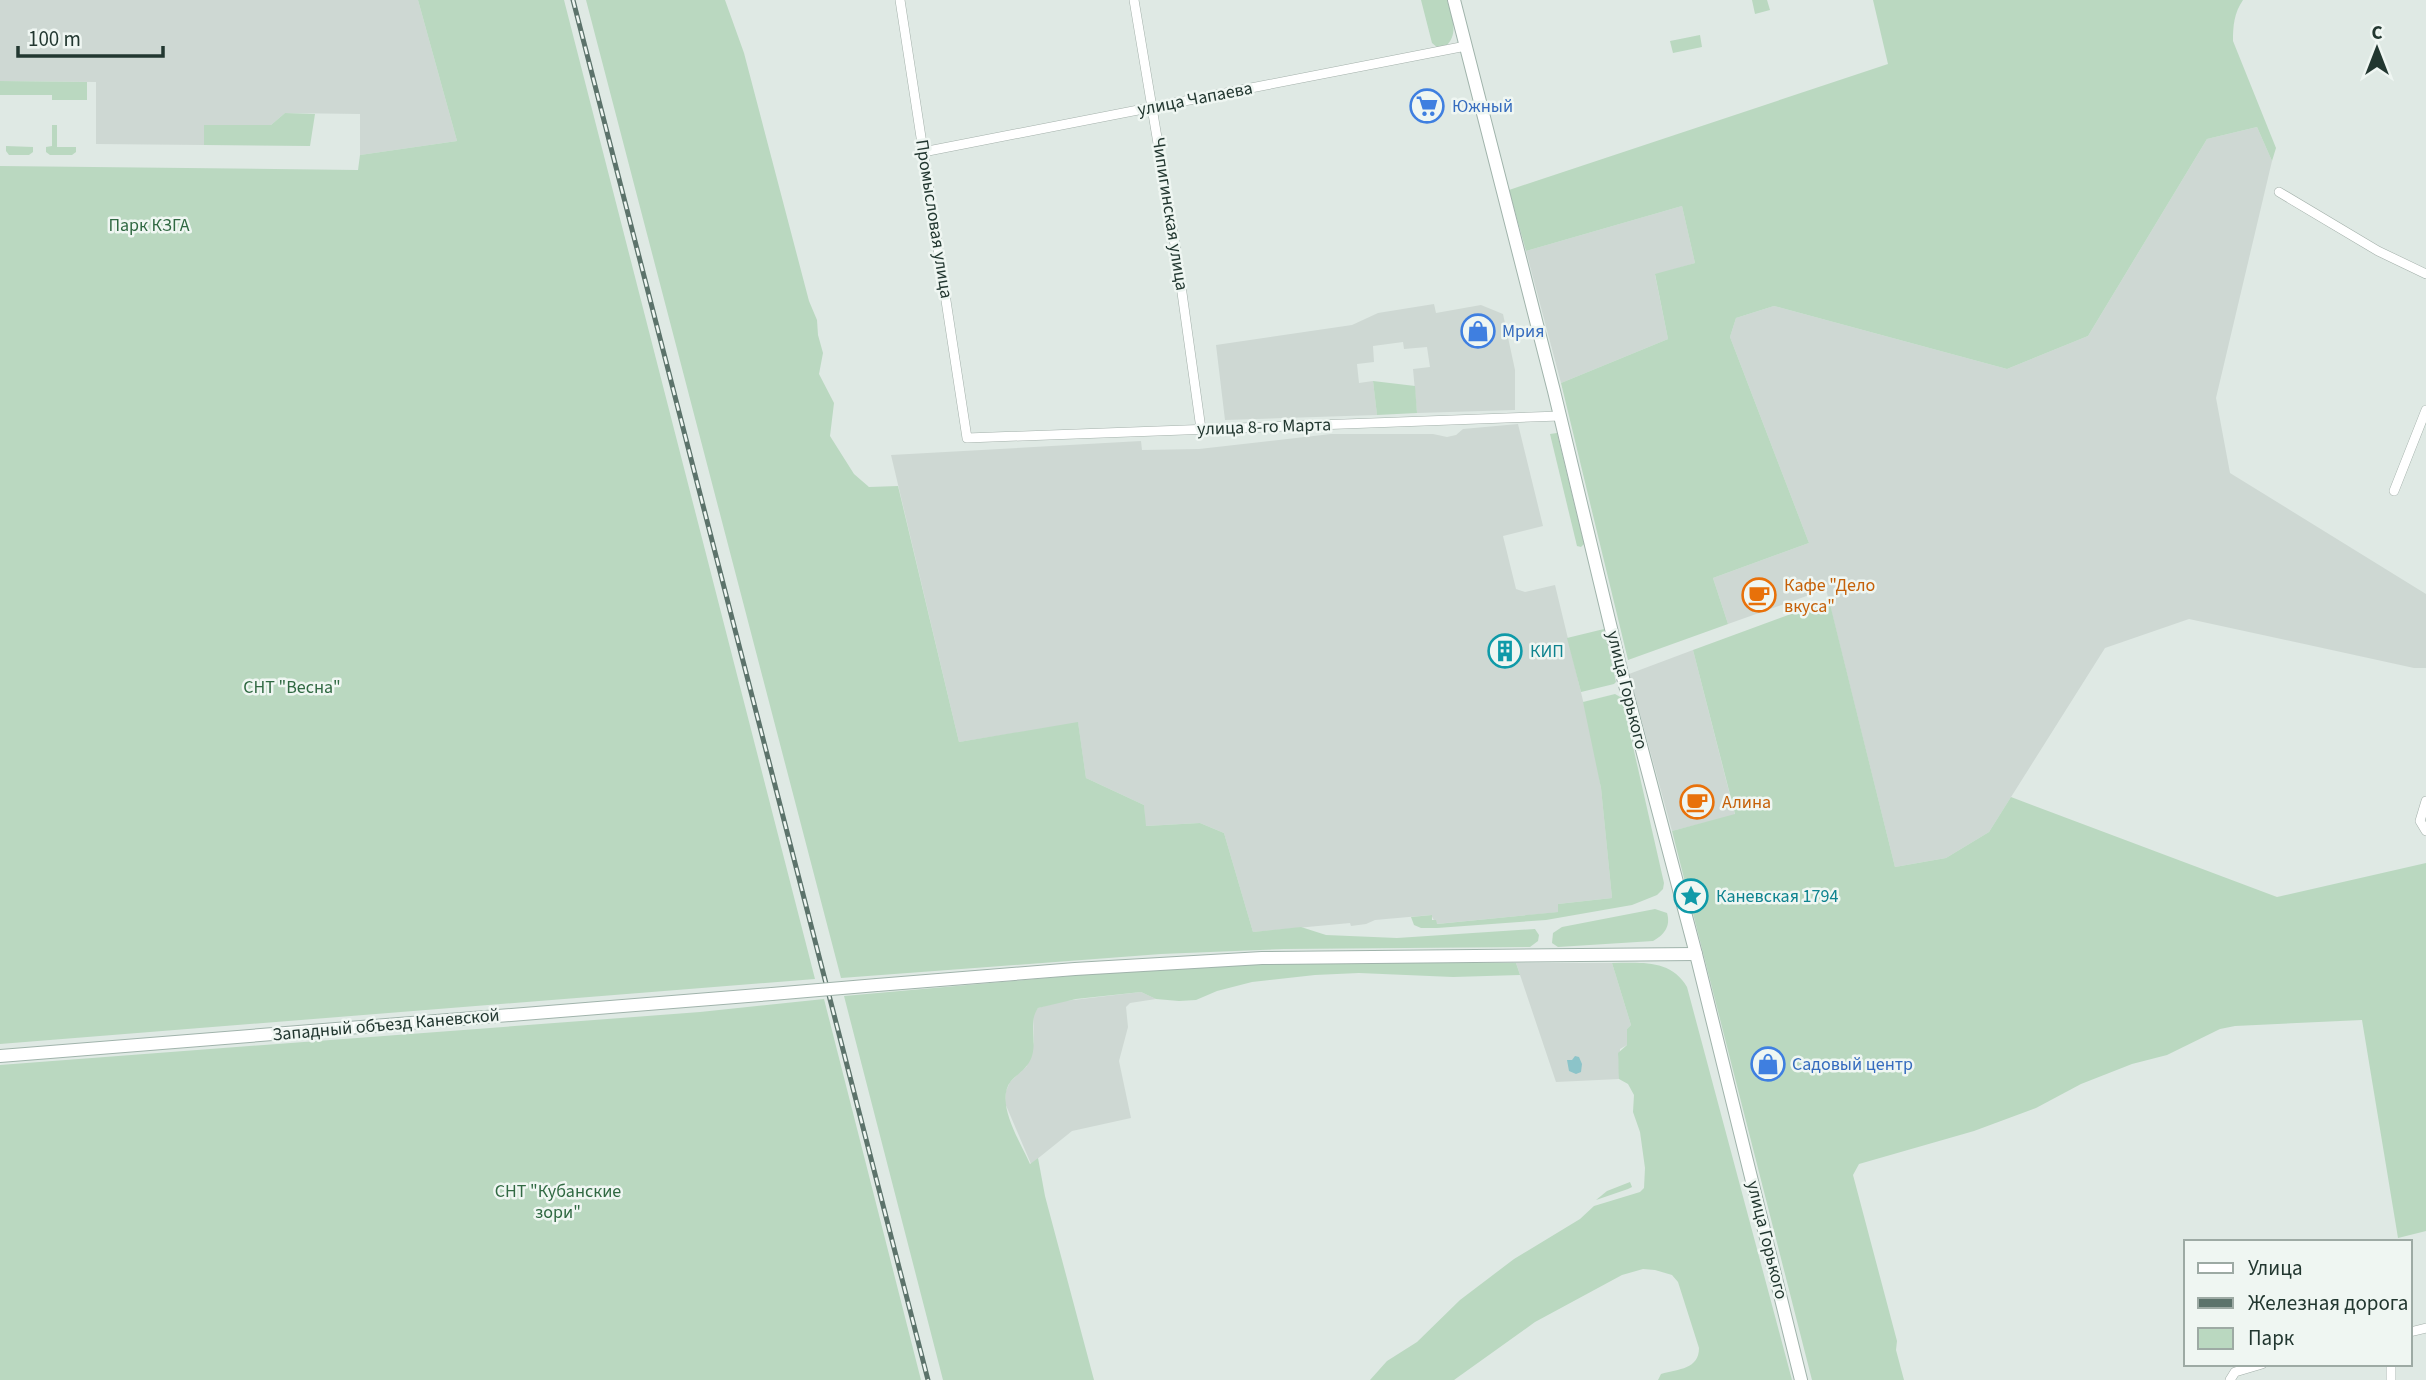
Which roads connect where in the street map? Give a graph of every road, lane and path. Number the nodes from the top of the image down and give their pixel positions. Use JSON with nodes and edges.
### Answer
{"nodes":[{"id":1,"x":900,"y":0,"type":"edge"},
{"id":2,"x":1134,"y":0,"type":"edge"},
{"id":3,"x":1454,"y":0,"type":"edge"},
{"id":4,"x":1466,"y":46,"type":"junction"},
{"id":5,"x":1153,"y":107,"type":"junction"},
{"id":6,"x":923,"y":152,"type":"junction"},
{"id":7,"x":2279,"y":192,"type":"dead end"},
{"id":8,"x":2426,"y":274,"type":"edge"},
{"id":9,"x":2426,"y":410,"type":"edge"},
{"id":10,"x":1560,"y":416,"type":"junction"},
{"id":11,"x":1201,"y":429,"type":"junction"},
{"id":12,"x":967,"y":438,"type":"joint"},
{"id":13,"x":2394,"y":491,"type":"dead end"},
{"id":14,"x":2426,"y":801,"type":"edge"},
{"id":15,"x":2426,"y":831,"type":"edge"},
{"id":16,"x":1696,"y":954,"type":"junction"},
{"id":17,"x":0,"y":1056,"type":"edge"},
{"id":18,"x":2255,"y":1366,"type":"edge"},
{"id":19,"x":1801,"y":1380,"type":"edge"},
{"id":20,"x":2230,"y":1380,"type":"edge"}],
"edges":[{"from":1,"to":6,"type":"street","name":"Промысловая улица"},
{"from":2,"to":5,"type":"street","name":"Чипигинская улица"},
{"from":3,"to":4,"type":"main road","name":"улица Горького"},
{"from":4,"to":5,"type":"street","name":"улица Чапаева"},
{"from":4,"to":10,"type":"main road","name":"улица Горького"},
{"from":5,"to":6,"type":"street","name":"улица Чапаева"},
{"from":5,"to":11,"type":"street","name":"Чипигинская улица"},
{"from":6,"to":12,"type":"street","name":"Промысловая улица"},
{"from":7,"to":8,"type":"street"},
{"from":9,"to":13,"type":"street"},
{"from":10,"to":11,"type":"street","name":"улица 8-го Марта"},
{"from":10,"to":16,"type":"main road","name":"улица Горького"},
{"from":11,"to":12,"type":"street","name":"улица 8-го Марта"},
{"from":14,"to":15,"type":"street"},
{"from":16,"to":17,"type":"main road","name":"Западный объезд Каневской","bridge":true},
{"from":16,"to":19,"type":"main road","name":"улица Горького"},
{"from":18,"to":20,"type":"street"}]}
